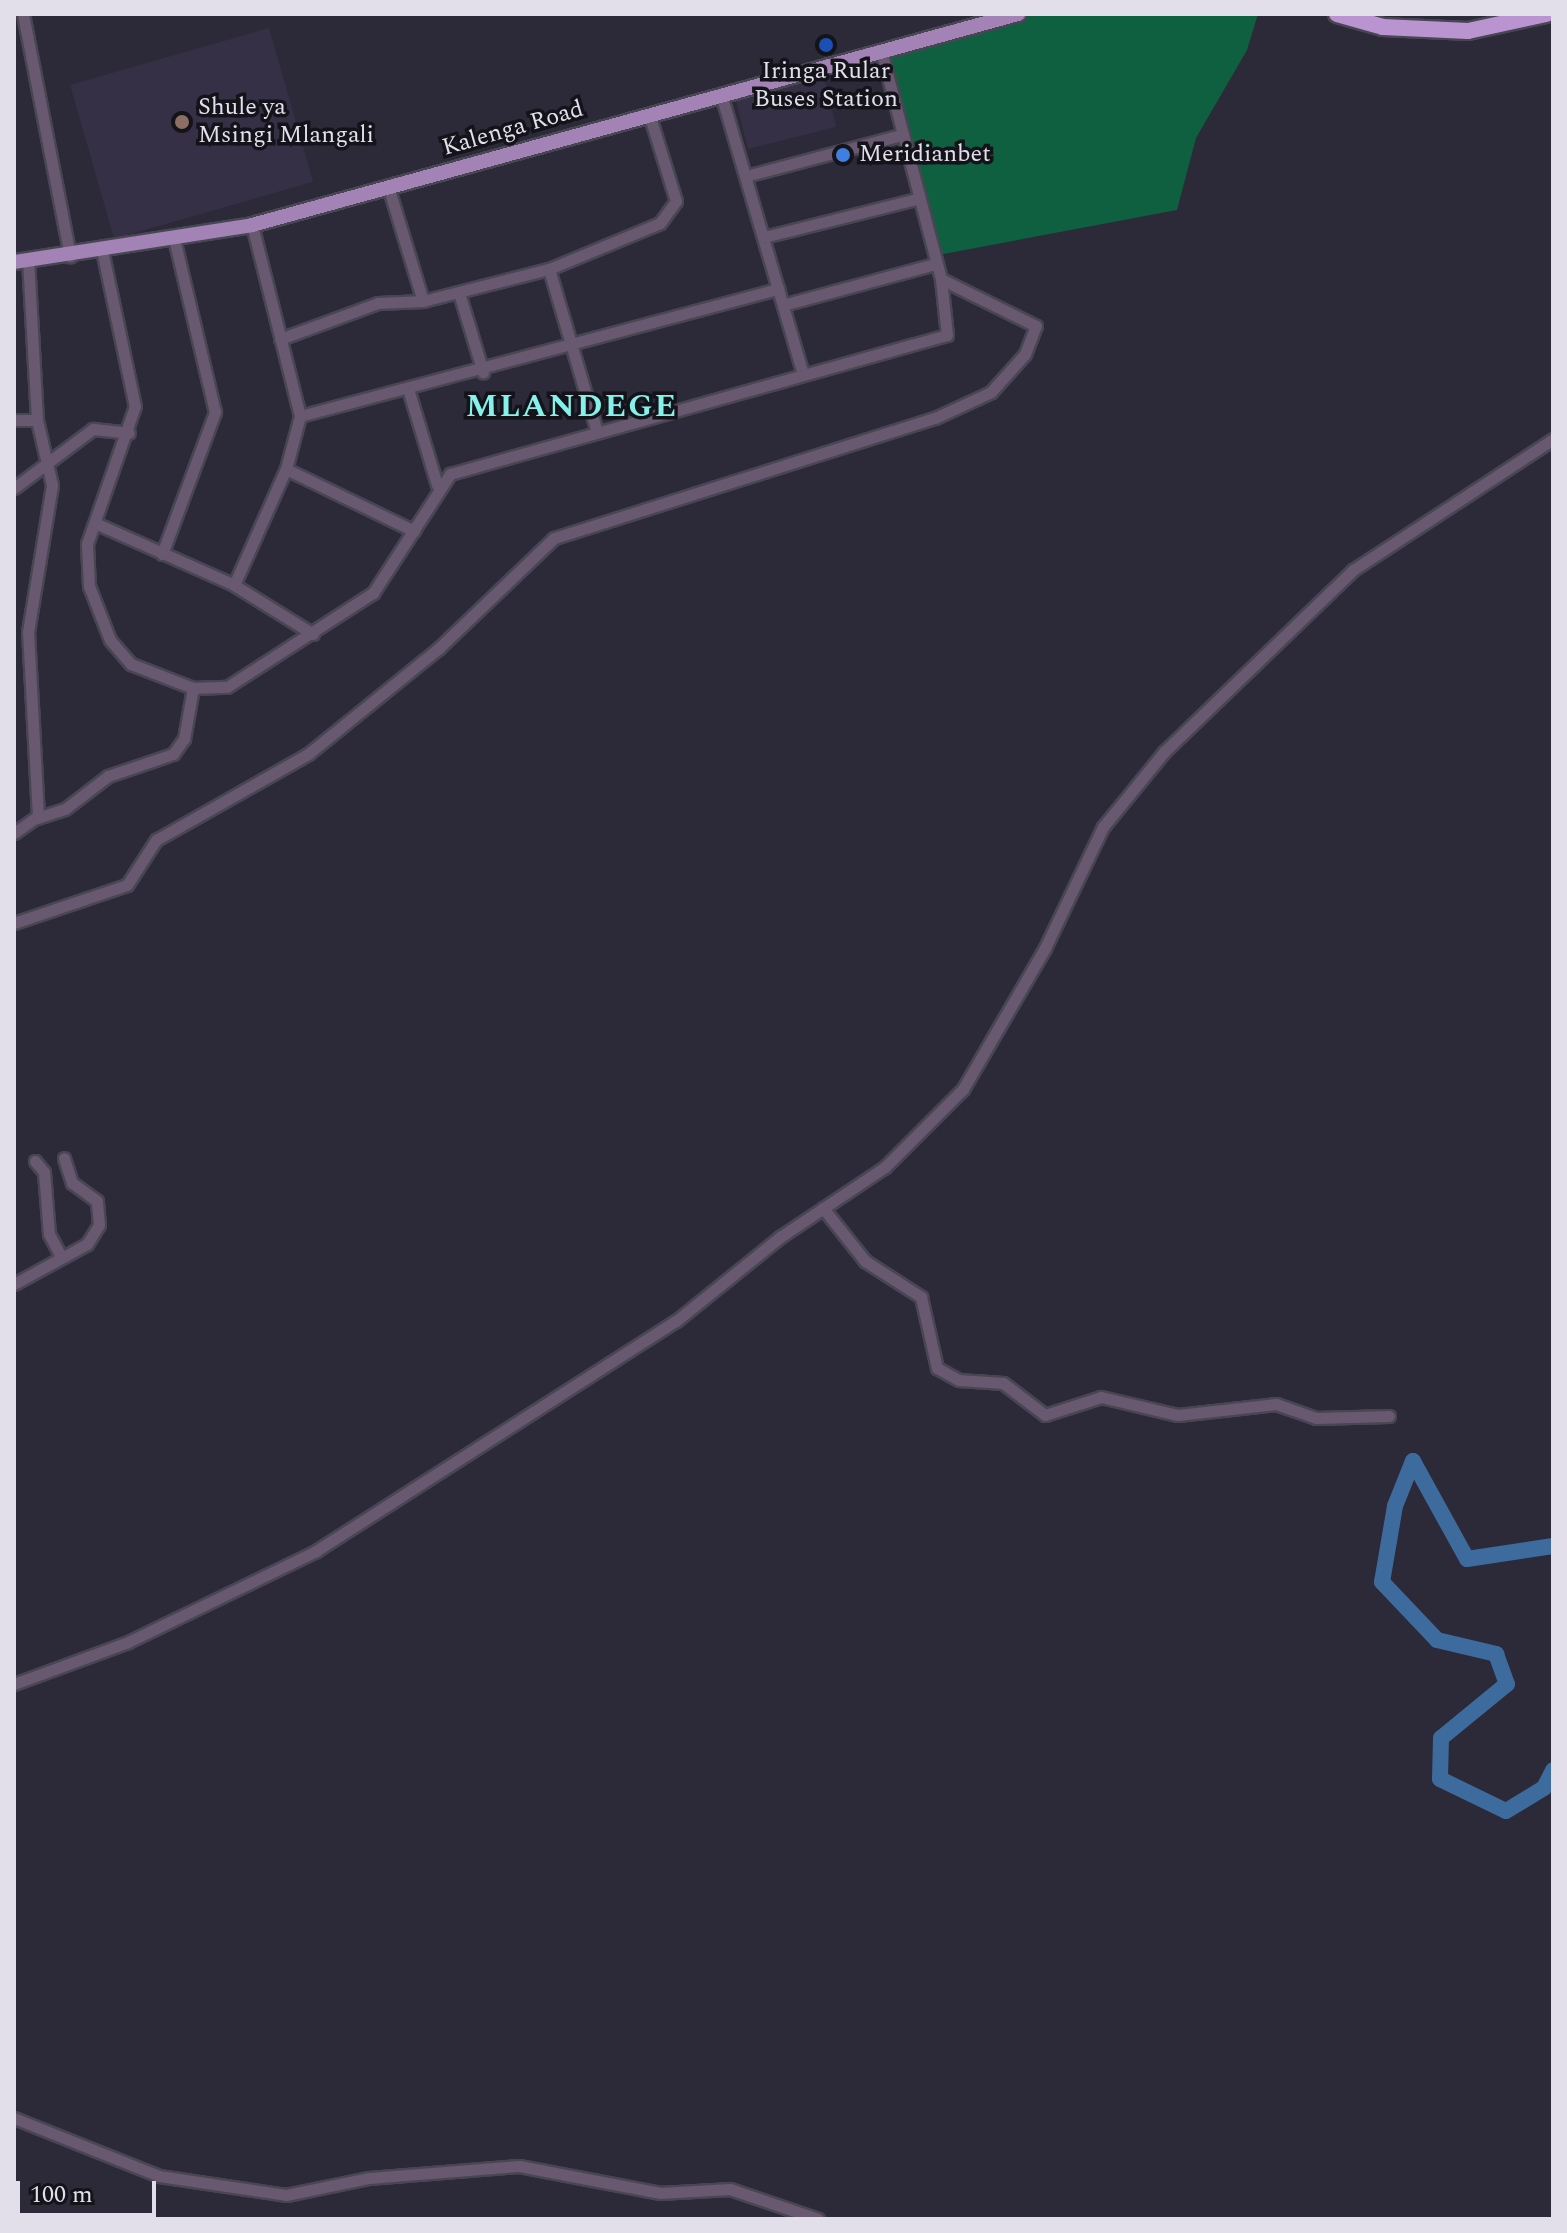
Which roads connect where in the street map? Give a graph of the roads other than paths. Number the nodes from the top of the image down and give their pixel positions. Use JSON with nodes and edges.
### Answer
{"nodes":[{"id":1,"x":23,"y":14,"type":"edge"},
{"id":2,"x":1018,"y":14,"type":"edge"},
{"id":3,"x":1546,"y":14,"type":"edge"},
{"id":4,"x":1347,"y":15,"type":"edge"},
{"id":5,"x":882,"y":54,"type":"junction"},
{"id":6,"x":721,"y":94,"type":"junction"},
{"id":7,"x":649,"y":114,"type":"junction"},
{"id":8,"x":901,"y":135,"type":"junction"},
{"id":9,"x":746,"y":176,"type":"junction"},
{"id":10,"x":388,"y":186,"type":"junction"},
{"id":11,"x":916,"y":199,"type":"junction"},
{"id":12,"x":252,"y":225,"type":"junction"},
{"id":13,"x":764,"y":237,"type":"junction"},
{"id":14,"x":174,"y":239,"type":"junction"},
{"id":15,"x":102,"y":250,"type":"junction"},
{"id":16,"x":70,"y":256,"type":"junction"},
{"id":17,"x":21,"y":262,"type":"edge"},
{"id":18,"x":935,"y":264,"type":"junction"},
{"id":19,"x":549,"y":269,"type":"junction"},
{"id":20,"x":941,"y":279,"type":"junction"},
{"id":21,"x":778,"y":289,"type":"junction"},
{"id":22,"x":459,"y":293,"type":"junction"},
{"id":23,"x":423,"y":301,"type":"junction"},
{"id":24,"x":783,"y":305,"type":"junction"},
{"id":25,"x":280,"y":339,"type":"junction"},
{"id":26,"x":569,"y":347,"type":"junction"},
{"id":27,"x":483,"y":372,"type":"junction"},
{"id":28,"x":803,"y":374,"type":"junction"},
{"id":29,"x":409,"y":392,"type":"junction"},
{"id":30,"x":300,"y":416,"type":"junction"},
{"id":31,"x":14,"y":420,"type":"edge"},
{"id":32,"x":37,"y":420,"type":"junction"},
{"id":33,"x":597,"y":432,"type":"junction"},
{"id":34,"x":129,"y":433,"type":"junction"},
{"id":35,"x":1553,"y":439,"type":"edge"},
{"id":36,"x":47,"y":468,"type":"junction"},
{"id":37,"x":286,"y":469,"type":"junction"},
{"id":38,"x":437,"y":485,"type":"junction"},
{"id":39,"x":14,"y":488,"type":"edge"},
{"id":40,"x":95,"y":523,"type":"junction"},
{"id":41,"x":414,"y":531,"type":"junction"},
{"id":42,"x":162,"y":554,"type":"junction"},
{"id":43,"x":234,"y":585,"type":"junction"},
{"id":44,"x":313,"y":634,"type":"junction"},
{"id":45,"x":193,"y":688,"type":"junction"},
{"id":46,"x":37,"y":818,"type":"junction"},
{"id":47,"x":14,"y":833,"type":"edge"},
{"id":48,"x":14,"y":923,"type":"edge"},
{"id":49,"x":64,"y":1158,"type":"dead end"},
{"id":50,"x":35,"y":1161,"type":"dead end"},
{"id":51,"x":823,"y":1208,"type":"junction"},
{"id":52,"x":61,"y":1257,"type":"junction"},
{"id":53,"x":14,"y":1284,"type":"edge"},
{"id":54,"x":1389,"y":1416,"type":"dead end"},
{"id":55,"x":14,"y":1684,"type":"edge"},
{"id":56,"x":14,"y":2118,"type":"edge"},
{"id":57,"x":818,"y":2219,"type":"edge"}],
"edges":[{"from":1,"to":16,"type":"street"},
{"from":2,"to":5,"type":"main road","name":"Kalenga Road"},
{"from":3,"to":4,"type":"highway"},
{"from":5,"to":6,"type":"main road","name":"Kalenga Road"},
{"from":5,"to":8,"type":"street"},
{"from":6,"to":7,"type":"main road","name":"Kalenga Road"},
{"from":6,"to":9,"type":"street"},
{"from":7,"to":10,"type":"main road","name":"Kalenga Road"},
{"from":7,"to":19,"type":"street"},
{"from":8,"to":9,"type":"street"},
{"from":8,"to":11,"type":"street"},
{"from":9,"to":13,"type":"street"},
{"from":10,"to":12,"type":"main road","name":"Kalenga Road"},
{"from":10,"to":23,"type":"street"},
{"from":11,"to":13,"type":"street"},
{"from":11,"to":18,"type":"street"},
{"from":12,"to":14,"type":"main road","name":"Kalenga Road"},
{"from":12,"to":25,"type":"street"},
{"from":13,"to":21,"type":"street"},
{"from":14,"to":15,"type":"main road","name":"Kalenga Road"},
{"from":14,"to":42,"type":"street"},
{"from":15,"to":16,"type":"main road","name":"Kalenga Road"},
{"from":15,"to":34,"type":"street"},
{"from":16,"to":17,"type":"main road","name":"Kalenga Road"},
{"from":17,"to":32,"type":"street"},
{"from":18,"to":20,"type":"street"},
{"from":18,"to":24,"type":"street"},
{"from":19,"to":22,"type":"street"},
{"from":19,"to":26,"type":"street"},
{"from":20,"to":28,"type":"street"},
{"from":20,"to":48,"type":"street"},
{"from":21,"to":24,"type":"street"},
{"from":21,"to":26,"type":"street"},
{"from":22,"to":23,"type":"street"},
{"from":22,"to":27,"type":"street"},
{"from":23,"to":25,"type":"street"},
{"from":24,"to":28,"type":"street"},
{"from":25,"to":30,"type":"street"},
{"from":26,"to":27,"type":"street"},
{"from":26,"to":33,"type":"street"},
{"from":27,"to":29,"type":"street"},
{"from":28,"to":33,"type":"street"},
{"from":29,"to":30,"type":"street"},
{"from":29,"to":38,"type":"street"},
{"from":30,"to":37,"type":"street"},
{"from":31,"to":32,"type":"street"},
{"from":32,"to":36,"type":"street"},
{"from":33,"to":38,"type":"street"},
{"from":34,"to":36,"type":"street"},
{"from":34,"to":40,"type":"street"},
{"from":35,"to":51,"type":"street"},
{"from":36,"to":39,"type":"street"},
{"from":36,"to":46,"type":"street"},
{"from":37,"to":41,"type":"street"},
{"from":37,"to":43,"type":"street"},
{"from":38,"to":41,"type":"street"},
{"from":40,"to":42,"type":"street"},
{"from":40,"to":45,"type":"street"},
{"from":41,"to":44,"type":"street"},
{"from":42,"to":43,"type":"street"},
{"from":43,"to":44,"type":"street"},
{"from":44,"to":45,"type":"street"},
{"from":45,"to":46,"type":"street"},
{"from":46,"to":47,"type":"street"},
{"from":49,"to":52,"type":"street"},
{"from":50,"to":52,"type":"street"},
{"from":51,"to":54,"type":"street"},
{"from":51,"to":55,"type":"street"},
{"from":52,"to":53,"type":"street"},
{"from":56,"to":57,"type":"street"}]}
